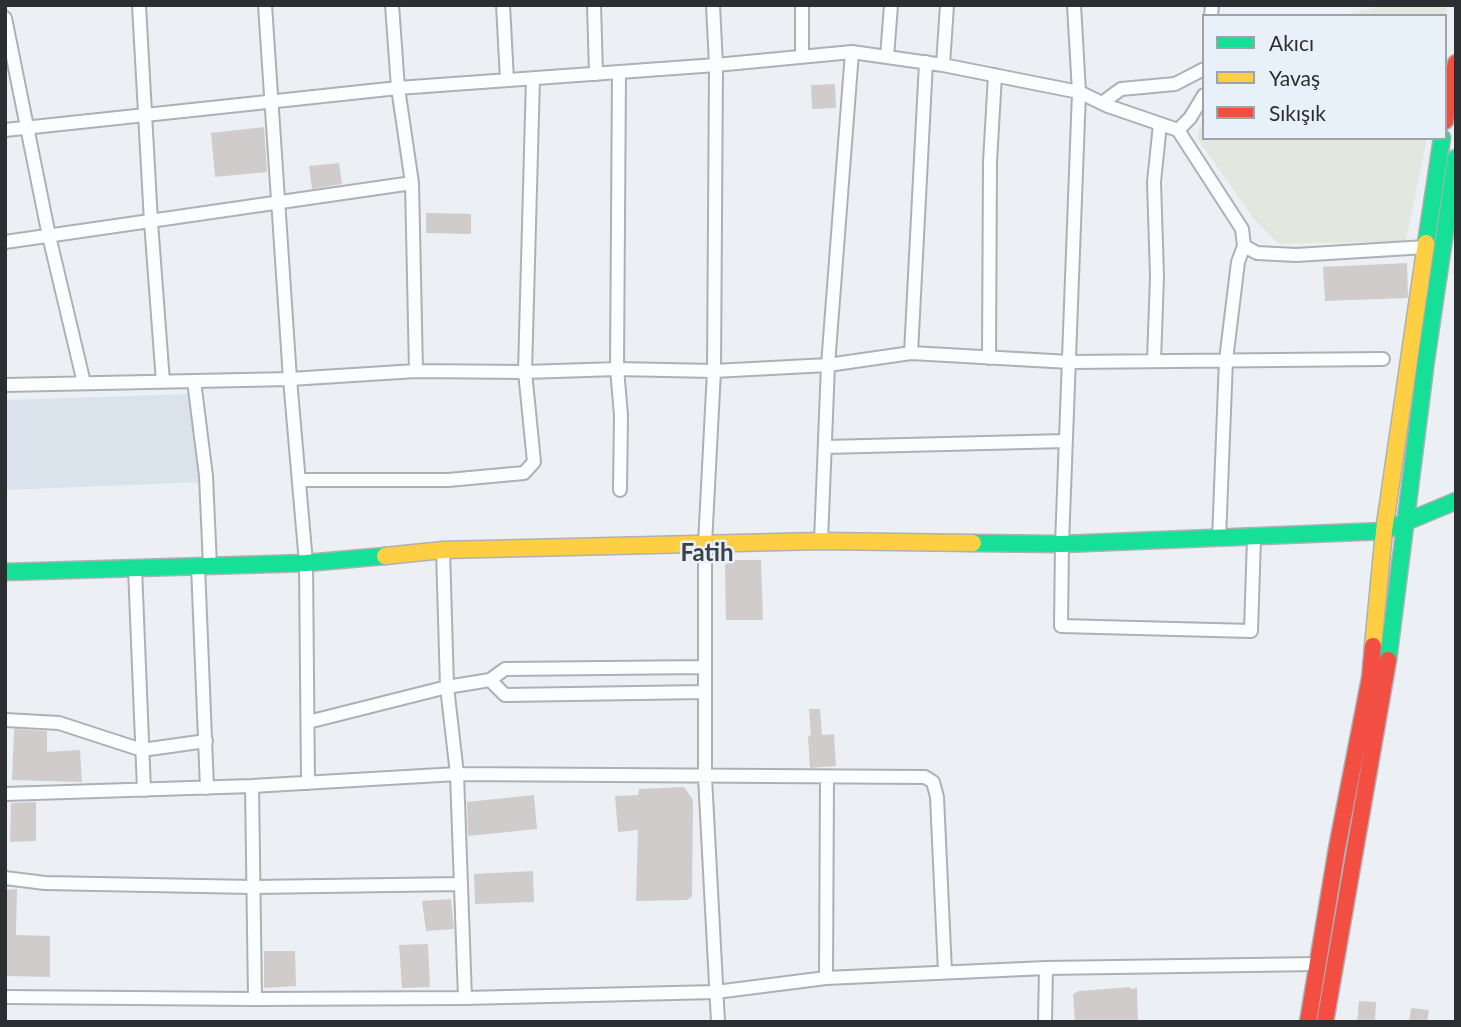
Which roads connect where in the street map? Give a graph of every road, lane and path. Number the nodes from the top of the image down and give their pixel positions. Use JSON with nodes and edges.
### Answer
{"nodes":[{"id":1,"x":139,"y":5,"type":"edge"},
{"id":2,"x":265,"y":5,"type":"edge"},
{"id":3,"x":392,"y":5,"type":"edge"},
{"id":4,"x":503,"y":5,"type":"edge"},
{"id":5,"x":594,"y":5,"type":"edge"},
{"id":6,"x":713,"y":5,"type":"edge"},
{"id":7,"x":802,"y":5,"type":"edge"},
{"id":8,"x":891,"y":5,"type":"edge"},
{"id":9,"x":947,"y":5,"type":"edge"},
{"id":10,"x":1074,"y":5,"type":"edge"},
{"id":11,"x":5,"y":18,"type":"edge"},
{"id":12,"x":852,"y":52,"type":"junction"},
{"id":13,"x":803,"y":56,"type":"junction"},
{"id":14,"x":887,"y":57,"type":"junction"},
{"id":15,"x":926,"y":62,"type":"junction"},
{"id":16,"x":1456,"y":63,"type":"edge"},
{"id":17,"x":716,"y":65,"type":"junction"},
{"id":18,"x":943,"y":65,"type":"junction"},
{"id":19,"x":1202,"y":70,"type":"edge"},
{"id":20,"x":619,"y":72,"type":"junction"},
{"id":21,"x":596,"y":74,"type":"junction"},
{"id":22,"x":995,"y":75,"type":"junction"},
{"id":23,"x":533,"y":78,"type":"junction"},
{"id":24,"x":507,"y":80,"type":"junction"},
{"id":25,"x":398,"y":88,"type":"junction"},
{"id":26,"x":1079,"y":92,"type":"junction"},
{"id":27,"x":1202,"y":98,"type":"edge"},
{"id":28,"x":271,"y":102,"type":"junction"},
{"id":29,"x":1102,"y":103,"type":"junction"},
{"id":30,"x":1447,"y":110,"type":"edge"},
{"id":31,"x":146,"y":115,"type":"junction"},
{"id":32,"x":1160,"y":124,"type":"junction"},
{"id":33,"x":26,"y":127,"type":"junction"},
{"id":34,"x":5,"y":130,"type":"edge"},
{"id":35,"x":1178,"y":130,"type":"junction"},
{"id":36,"x":1442,"y":140,"type":"edge"},
{"id":37,"x":1456,"y":158,"type":"edge"},
{"id":38,"x":412,"y":183,"type":"junction"},
{"id":39,"x":277,"y":202,"type":"junction"},
{"id":40,"x":151,"y":222,"type":"junction"},
{"id":41,"x":48,"y":236,"type":"junction"},
{"id":42,"x":5,"y":242,"type":"edge"},
{"id":43,"x":1244,"y":246,"type":"junction"},
{"id":44,"x":1426,"y":247,"type":"junction"},
{"id":45,"x":911,"y":353,"type":"junction"},
{"id":46,"x":989,"y":358,"type":"junction"},
{"id":47,"x":1383,"y":359,"type":"dead end"},
{"id":48,"x":1226,"y":360,"type":"junction"},
{"id":49,"x":1154,"y":361,"type":"junction"},
{"id":50,"x":1070,"y":362,"type":"junction"},
{"id":51,"x":828,"y":365,"type":"junction"},
{"id":52,"x":617,"y":369,"type":"junction"},
{"id":53,"x":416,"y":371,"type":"junction"},
{"id":54,"x":714,"y":371,"type":"junction"},
{"id":55,"x":525,"y":372,"type":"junction"},
{"id":56,"x":290,"y":379,"type":"junction"},
{"id":57,"x":194,"y":381,"type":"junction"},
{"id":58,"x":163,"y":382,"type":"junction"},
{"id":59,"x":84,"y":383,"type":"junction"},
{"id":60,"x":5,"y":385,"type":"edge"},
{"id":61,"x":1066,"y":441,"type":"junction"},
{"id":62,"x":825,"y":447,"type":"junction"},
{"id":63,"x":300,"y":480,"type":"junction"},
{"id":64,"x":620,"y":489,"type":"dead end"},
{"id":65,"x":1456,"y":501,"type":"edge"},
{"id":66,"x":1405,"y":522,"type":"junction"},
{"id":67,"x":1384,"y":531,"type":"junction"},
{"id":68,"x":1254,"y":537,"type":"junction"},
{"id":69,"x":1219,"y":539,"type":"junction"},
{"id":70,"x":821,"y":541,"type":"junction"},
{"id":71,"x":705,"y":544,"type":"junction"},
{"id":72,"x":1062,"y":544,"type":"junction"},
{"id":73,"x":443,"y":550,"type":"junction"},
{"id":74,"x":306,"y":563,"type":"junction"},
{"id":75,"x":204,"y":566,"type":"junction"},
{"id":76,"x":135,"y":568,"type":"junction"},
{"id":77,"x":5,"y":572,"type":"edge"},
{"id":78,"x":705,"y":667,"type":"junction"},
{"id":79,"x":490,"y":680,"type":"junction"},
{"id":80,"x":447,"y":687,"type":"junction"},
{"id":81,"x":705,"y":692,"type":"junction"},
{"id":82,"x":5,"y":720,"type":"edge"},
{"id":83,"x":308,"y":722,"type":"junction"},
{"id":84,"x":206,"y":741,"type":"junction"},
{"id":85,"x":142,"y":750,"type":"junction"},
{"id":86,"x":457,"y":774,"type":"junction"},
{"id":87,"x":705,"y":776,"type":"junction"},
{"id":88,"x":827,"y":777,"type":"junction"},
{"id":89,"x":308,"y":783,"type":"junction"},
{"id":90,"x":252,"y":786,"type":"junction"},
{"id":91,"x":208,"y":788,"type":"junction"},
{"id":92,"x":144,"y":790,"type":"junction"},
{"id":93,"x":5,"y":794,"type":"edge"},
{"id":94,"x":5,"y":878,"type":"edge"},
{"id":95,"x":461,"y":884,"type":"junction"},
{"id":96,"x":253,"y":887,"type":"junction"},
{"id":97,"x":1318,"y":964,"type":"junction"},
{"id":98,"x":1046,"y":968,"type":"junction"},
{"id":99,"x":945,"y":972,"type":"junction"},
{"id":100,"x":826,"y":978,"type":"junction"},
{"id":101,"x":716,"y":992,"type":"junction"},
{"id":102,"x":5,"y":996,"type":"edge"},
{"id":103,"x":465,"y":998,"type":"junction"},
{"id":104,"x":254,"y":999,"type":"junction"},
{"id":105,"x":718,"y":1022,"type":"edge"},
{"id":106,"x":1045,"y":1022,"type":"edge"},
{"id":107,"x":1308,"y":1022,"type":"edge"},
{"id":108,"x":1325,"y":1022,"type":"edge"}],
"edges":[{"from":1,"to":31,"type":"street"},
{"from":2,"to":28,"type":"street"},
{"from":3,"to":25,"type":"street"},
{"from":4,"to":24,"type":"street"},
{"from":5,"to":21,"type":"street"},
{"from":6,"to":17,"type":"street"},
{"from":7,"to":13,"type":"street"},
{"from":8,"to":14,"type":"street"},
{"from":9,"to":18,"type":"street"},
{"from":10,"to":26,"type":"street"},
{"from":11,"to":33,"type":"street"},
{"from":12,"to":13,"type":"street"},
{"from":12,"to":14,"type":"street"},
{"from":12,"to":51,"type":"street"},
{"from":13,"to":17,"type":"street"},
{"from":14,"to":15,"type":"street"},
{"from":15,"to":18,"type":"street"},
{"from":15,"to":45,"type":"street"},
{"from":16,"to":30,"type":"street"},
{"from":17,"to":20,"type":"street"},
{"from":17,"to":54,"type":"street"},
{"from":18,"to":22,"type":"street"},
{"from":19,"to":29,"type":"street"},
{"from":20,"to":21,"type":"street"},
{"from":20,"to":52,"type":"street"},
{"from":21,"to":23,"type":"street"},
{"from":22,"to":26,"type":"street"},
{"from":22,"to":46,"type":"street"},
{"from":23,"to":24,"type":"street"},
{"from":23,"to":55,"type":"street"},
{"from":24,"to":25,"type":"street"},
{"from":25,"to":28,"type":"street"},
{"from":25,"to":38,"type":"street"},
{"from":26,"to":29,"type":"street"},
{"from":26,"to":50,"type":"street"},
{"from":27,"to":35,"type":"street"},
{"from":28,"to":31,"type":"street"},
{"from":28,"to":39,"type":"street"},
{"from":29,"to":32,"type":"street"},
{"from":31,"to":33,"type":"street"},
{"from":31,"to":40,"type":"street"},
{"from":32,"to":35,"type":"street"},
{"from":32,"to":49,"type":"street"},
{"from":33,"to":34,"type":"street"},
{"from":33,"to":41,"type":"street"},
{"from":35,"to":43,"type":"street"},
{"from":36,"to":44,"type":"street"},
{"from":37,"to":66,"type":"street"},
{"from":38,"to":39,"type":"street"},
{"from":38,"to":53,"type":"street"},
{"from":39,"to":40,"type":"street"},
{"from":39,"to":56,"type":"street"},
{"from":40,"to":41,"type":"street"},
{"from":40,"to":58,"type":"street"},
{"from":41,"to":42,"type":"street"},
{"from":41,"to":59,"type":"street"},
{"from":43,"to":44,"type":"street"},
{"from":43,"to":48,"type":"street"},
{"from":44,"to":67,"type":"street"},
{"from":45,"to":46,"type":"street"},
{"from":45,"to":51,"type":"street"},
{"from":46,"to":50,"type":"street"},
{"from":47,"to":48,"type":"street"},
{"from":48,"to":49,"type":"street"},
{"from":48,"to":69,"type":"street"},
{"from":49,"to":50,"type":"street"},
{"from":50,"to":61,"type":"street"},
{"from":51,"to":54,"type":"street"},
{"from":51,"to":62,"type":"street"},
{"from":52,"to":54,"type":"street"},
{"from":52,"to":55,"type":"street"},
{"from":52,"to":64,"type":"street"},
{"from":53,"to":55,"type":"street"},
{"from":53,"to":56,"type":"street"},
{"from":54,"to":71,"type":"street"},
{"from":55,"to":63,"type":"street"},
{"from":56,"to":57,"type":"street"},
{"from":56,"to":63,"type":"street"},
{"from":57,"to":58,"type":"street"},
{"from":57,"to":75,"type":"street"},
{"from":58,"to":59,"type":"street"},
{"from":59,"to":60,"type":"street"},
{"from":61,"to":62,"type":"street"},
{"from":61,"to":72,"type":"street"},
{"from":62,"to":70,"type":"street"},
{"from":63,"to":74,"type":"street"},
{"from":65,"to":66,"type":"street"},
{"from":66,"to":67,"type":"street"},
{"from":66,"to":108,"type":"street"},
{"from":67,"to":68,"type":"street"},
{"from":67,"to":97,"type":"street"},
{"from":68,"to":69,"type":"street"},
{"from":68,"to":72,"type":"street"},
{"from":69,"to":72,"type":"street"},
{"from":70,"to":71,"type":"street"},
{"from":70,"to":72,"type":"street"},
{"from":71,"to":73,"type":"street"},
{"from":71,"to":78,"type":"street"},
{"from":73,"to":74,"type":"street"},
{"from":73,"to":80,"type":"street"},
{"from":74,"to":75,"type":"street"},
{"from":74,"to":83,"type":"street"},
{"from":75,"to":76,"type":"street"},
{"from":75,"to":84,"type":"street"},
{"from":76,"to":77,"type":"street"},
{"from":76,"to":85,"type":"street"},
{"from":78,"to":79,"type":"street"},
{"from":78,"to":81,"type":"street"},
{"from":79,"to":80,"type":"street"},
{"from":79,"to":81,"type":"street"},
{"from":80,"to":83,"type":"street"},
{"from":80,"to":86,"type":"street"},
{"from":81,"to":87,"type":"street"},
{"from":82,"to":85,"type":"street"},
{"from":83,"to":89,"type":"street"},
{"from":84,"to":85,"type":"street"},
{"from":84,"to":91,"type":"street"},
{"from":85,"to":92,"type":"street"},
{"from":86,"to":87,"type":"street"},
{"from":86,"to":89,"type":"street"},
{"from":86,"to":95,"type":"street"},
{"from":87,"to":88,"type":"street"},
{"from":87,"to":101,"type":"street"},
{"from":88,"to":99,"type":"street"},
{"from":88,"to":100,"type":"street"},
{"from":89,"to":90,"type":"street"},
{"from":90,"to":91,"type":"street"},
{"from":90,"to":96,"type":"street"},
{"from":91,"to":92,"type":"street"},
{"from":92,"to":93,"type":"street"},
{"from":94,"to":96,"type":"street"},
{"from":95,"to":96,"type":"street"},
{"from":95,"to":103,"type":"street"},
{"from":96,"to":104,"type":"street"},
{"from":97,"to":98,"type":"street"},
{"from":97,"to":107,"type":"street"},
{"from":98,"to":99,"type":"street"},
{"from":98,"to":106,"type":"street"},
{"from":99,"to":100,"type":"street"},
{"from":100,"to":101,"type":"street"},
{"from":101,"to":103,"type":"street"},
{"from":101,"to":105,"type":"street"},
{"from":102,"to":104,"type":"street"},
{"from":103,"to":104,"type":"street"}]}
